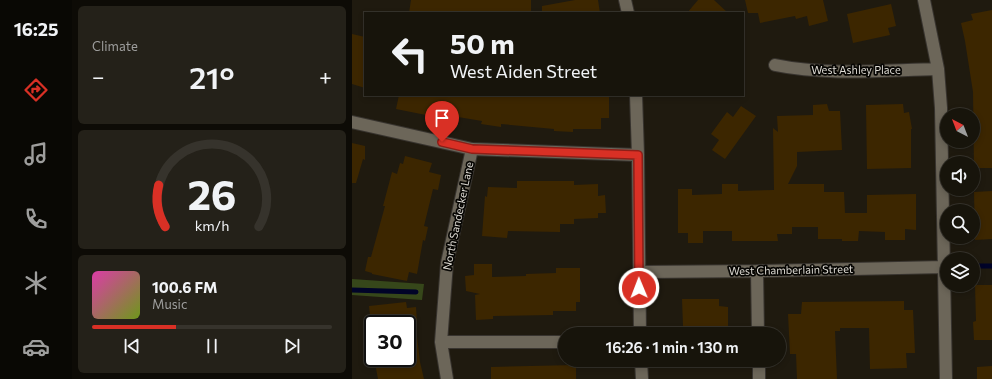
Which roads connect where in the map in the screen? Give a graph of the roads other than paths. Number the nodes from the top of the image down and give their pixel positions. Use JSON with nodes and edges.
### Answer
{"nodes":[{"id":1,"x":625,"y":0,"type":"edge"},
{"id":2,"x":924,"y":0,"type":"edge"},
{"id":3,"x":628,"y":12,"type":"edge"},
{"id":4,"x":775,"y":65,"type":"dead end"},
{"id":5,"x":938,"y":69,"type":"junction"},
{"id":6,"x":636,"y":96,"type":"edge"},
{"id":7,"x":352,"y":122,"type":"edge"},
{"id":8,"x":472,"y":149,"type":"junction"},
{"id":9,"x":638,"y":155,"type":"junction"},
{"id":10,"x":944,"y":252,"type":"edge"},
{"id":11,"x":940,"y":267,"type":"edge"},
{"id":12,"x":757,"y":271,"type":"junction"},
{"id":13,"x":639,"y":272,"type":"junction"},
{"id":14,"x":944,"y":292,"type":"edge"},
{"id":15,"x":640,"y":327,"type":"edge"},
{"id":16,"x":758,"y":327,"type":"edge"},
{"id":17,"x":441,"y":342,"type":"junction"},
{"id":18,"x":558,"y":342,"type":"edge"},
{"id":19,"x":641,"y":367,"type":"edge"},
{"id":20,"x":759,"y":367,"type":"edge"},
{"id":21,"x":447,"y":379,"type":"edge"},
{"id":22,"x":642,"y":379,"type":"edge"},
{"id":23,"x":759,"y":379,"type":"edge"},
{"id":24,"x":946,"y":379,"type":"edge"}],
"edges":[{"from":1,"to":3,"type":"street"},
{"from":2,"to":5,"type":"street"},
{"from":4,"to":5,"type":"street","name":"West Ashley Place"},
{"from":5,"to":10,"type":"street"},
{"from":6,"to":9,"type":"street"},
{"from":7,"to":8,"type":"street"},
{"from":8,"to":9,"type":"street"},
{"from":8,"to":17,"type":"street","name":"North Sandecker Lane"},
{"from":9,"to":13,"type":"street"},
{"from":11,"to":12,"type":"street","name":"West Chamberlain Street"},
{"from":12,"to":13,"type":"street","name":"West Chamberlain Street"},
{"from":12,"to":16,"type":"street"},
{"from":13,"to":15,"type":"street"},
{"from":14,"to":24,"type":"street"},
{"from":17,"to":18,"type":"street"},
{"from":17,"to":21,"type":"street","name":"North Sandecker Lane"},
{"from":19,"to":22,"type":"street"},
{"from":20,"to":23,"type":"street"}]}
